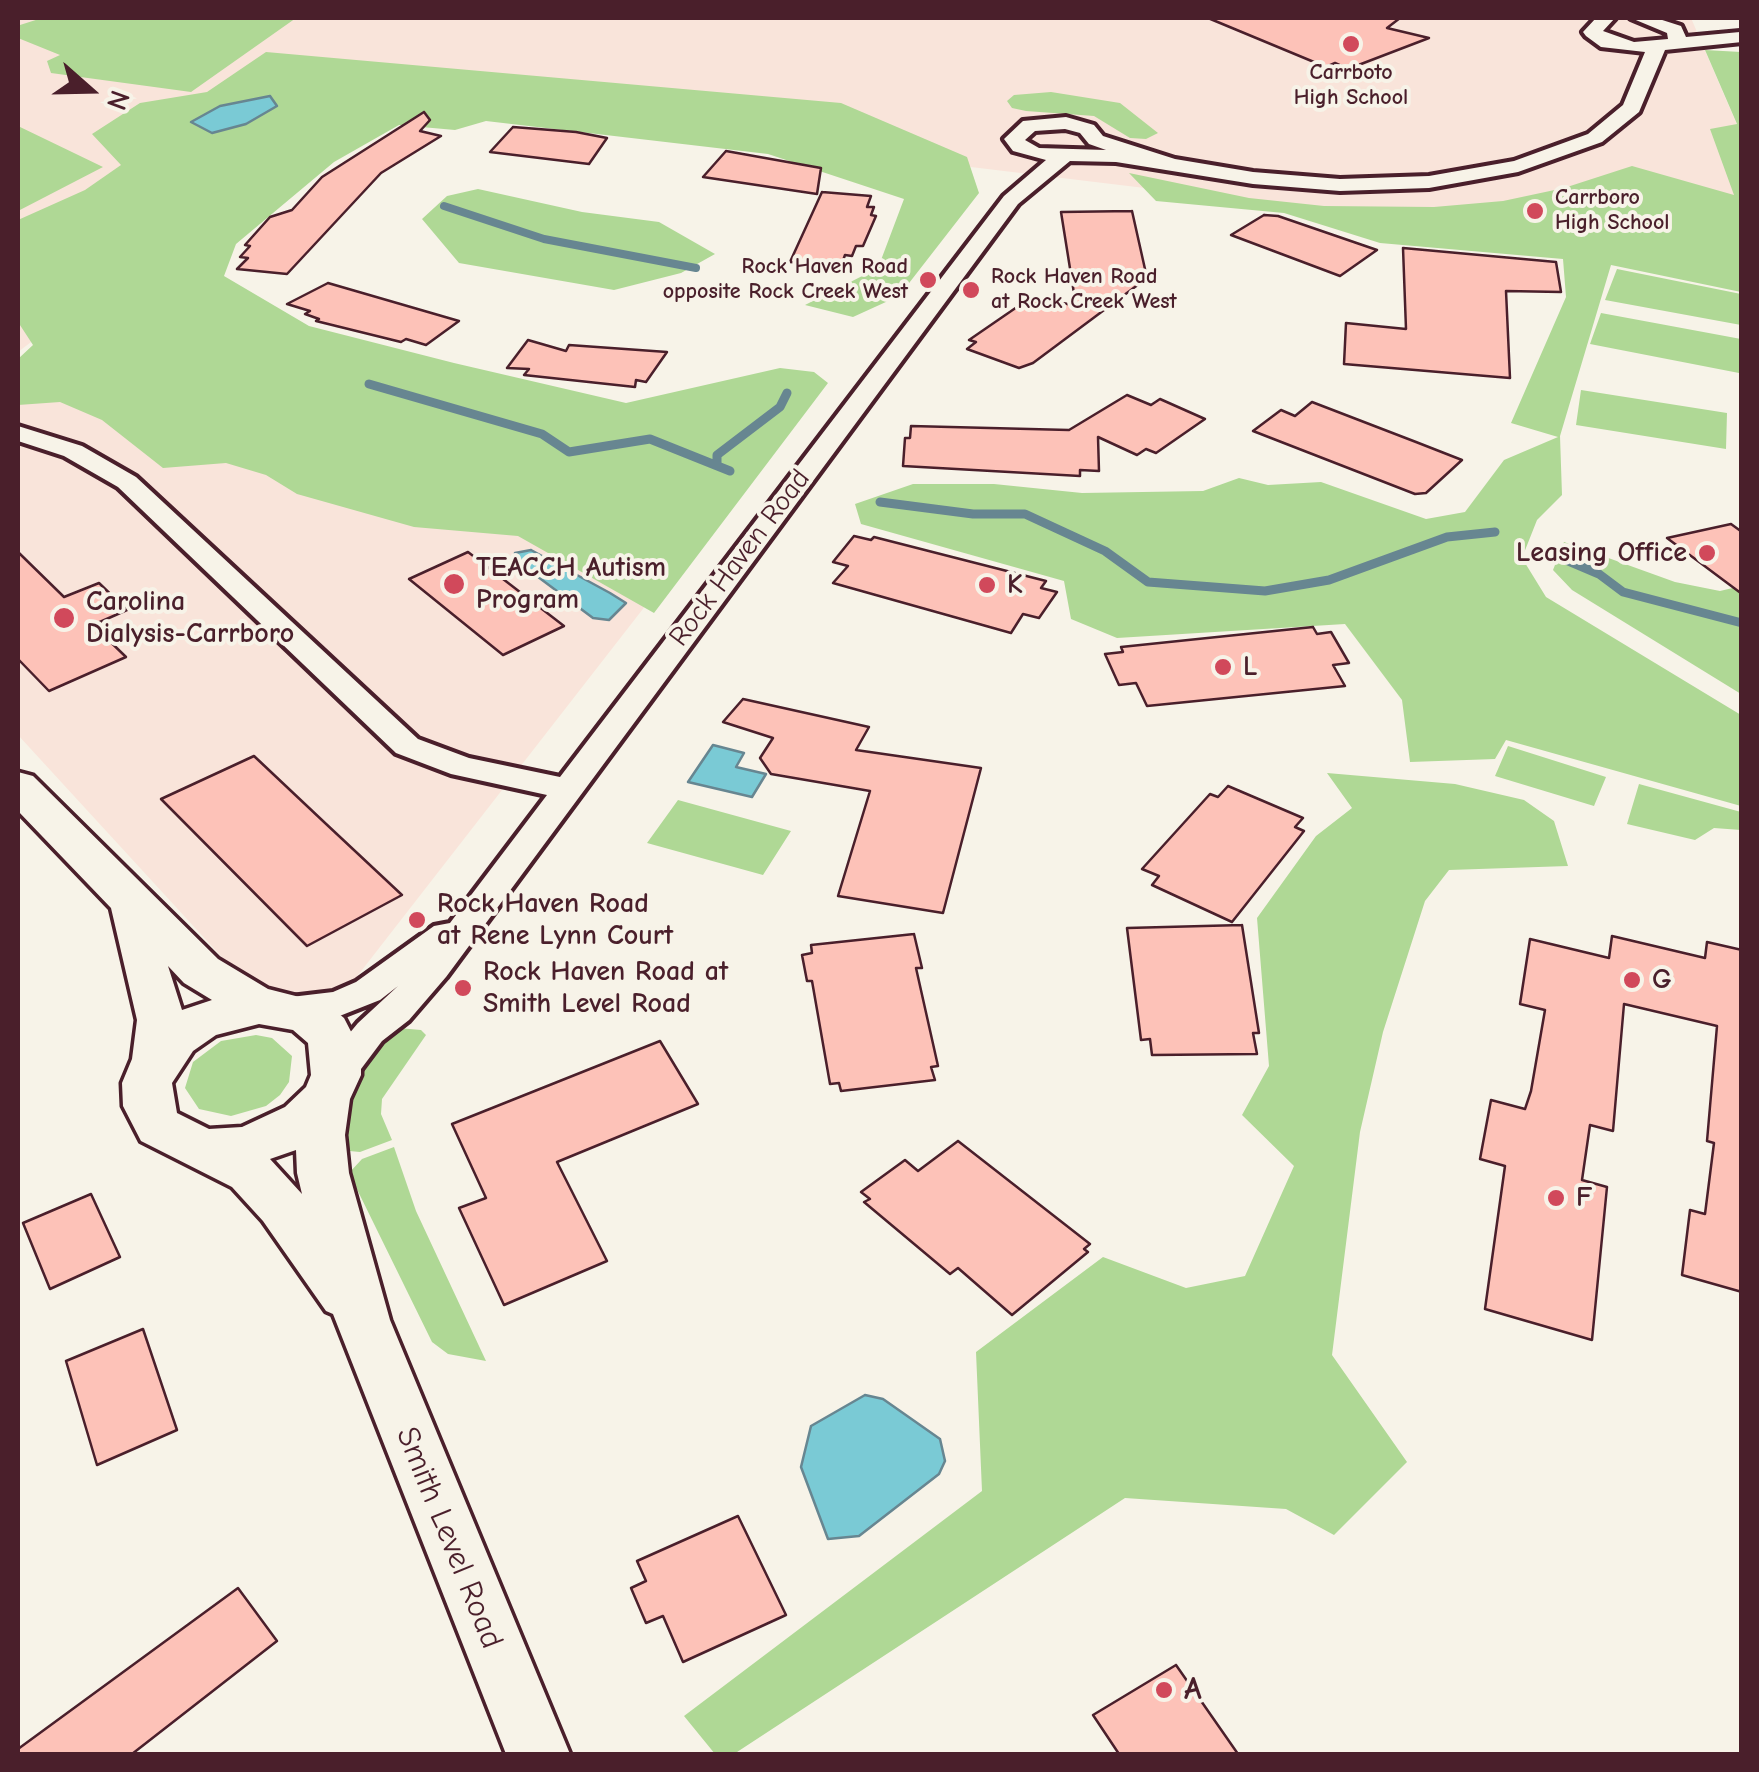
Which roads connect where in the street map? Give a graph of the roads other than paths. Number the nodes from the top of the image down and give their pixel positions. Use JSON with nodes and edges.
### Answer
{"nodes":[{"id":1,"x":1606,"y":18,"type":"edge"},
{"id":2,"x":1640,"y":18,"type":"edge"},
{"id":3,"x":1741,"y":37,"type":"edge"},
{"id":4,"x":1666,"y":40,"type":"junction"},
{"id":5,"x":1622,"y":46,"type":"junction"},
{"id":6,"x":1644,"y":84,"type":"junction"},
{"id":7,"x":1025,"y":150,"type":"junction"},
{"id":8,"x":1080,"y":150,"type":"junction"},
{"id":9,"x":1011,"y":200,"type":"junction"},
{"id":10,"x":19,"y":433,"type":"edge"},
{"id":11,"x":18,"y":786,"type":"edge"},
{"id":12,"x":567,"y":789,"type":"junction"},
{"id":13,"x":133,"y":902,"type":"junction"},
{"id":14,"x":470,"y":917,"type":"junction"},
{"id":15,"x":272,"y":1007,"type":"junction"},
{"id":16,"x":157,"y":1059,"type":"junction"},
{"id":17,"x":330,"y":1087,"type":"junction"},
{"id":18,"x":209,"y":1148,"type":"junction"},
{"id":19,"x":362,"y":1320,"type":"junction"},
{"id":20,"x":538,"y":1754,"type":"edge"}],
"edges":[{"from":1,"to":5,"type":"street"},
{"from":2,"to":4,"type":"street"},
{"from":3,"to":4,"type":"street"},
{"from":4,"to":5,"type":"street"},
{"from":4,"to":6,"type":"street","name":"Rock Haven Road"},
{"from":5,"to":6,"type":"street"},
{"from":6,"to":8,"type":"street","name":"Rock Haven Road"},
{"from":7,"to":8,"type":"street","name":"Rock Haven Road"},
{"from":7,"to":8,"type":"street","name":"Rock Haven Road"},
{"from":7,"to":9,"type":"street","name":"Rock Haven Road"},
{"from":8,"to":9,"type":"street","name":"Rock Haven Road"},
{"from":9,"to":12,"type":"street","name":"Rock Haven Road"},
{"from":10,"to":12,"type":"street"},
{"from":11,"to":13,"type":"main road"},
{"from":12,"to":14,"type":"street","name":"Rock Haven Road"},
{"from":13,"to":15,"type":"main road"},
{"from":13,"to":16,"type":"main road"},
{"from":14,"to":15,"type":"street","name":"Rock Haven Road"},
{"from":14,"to":17,"type":"street","name":"Rock Haven Road"},
{"from":15,"to":16,"type":"main road"},
{"from":15,"to":17,"type":"main road"},
{"from":16,"to":18,"type":"main road"},
{"from":17,"to":18,"type":"main road"},
{"from":17,"to":19,"type":"main road","name":"Smith Level Road"},
{"from":18,"to":19,"type":"main road","name":"Smith Level Road"},
{"from":19,"to":20,"type":"main road","name":"Smith Level Road"}]}
